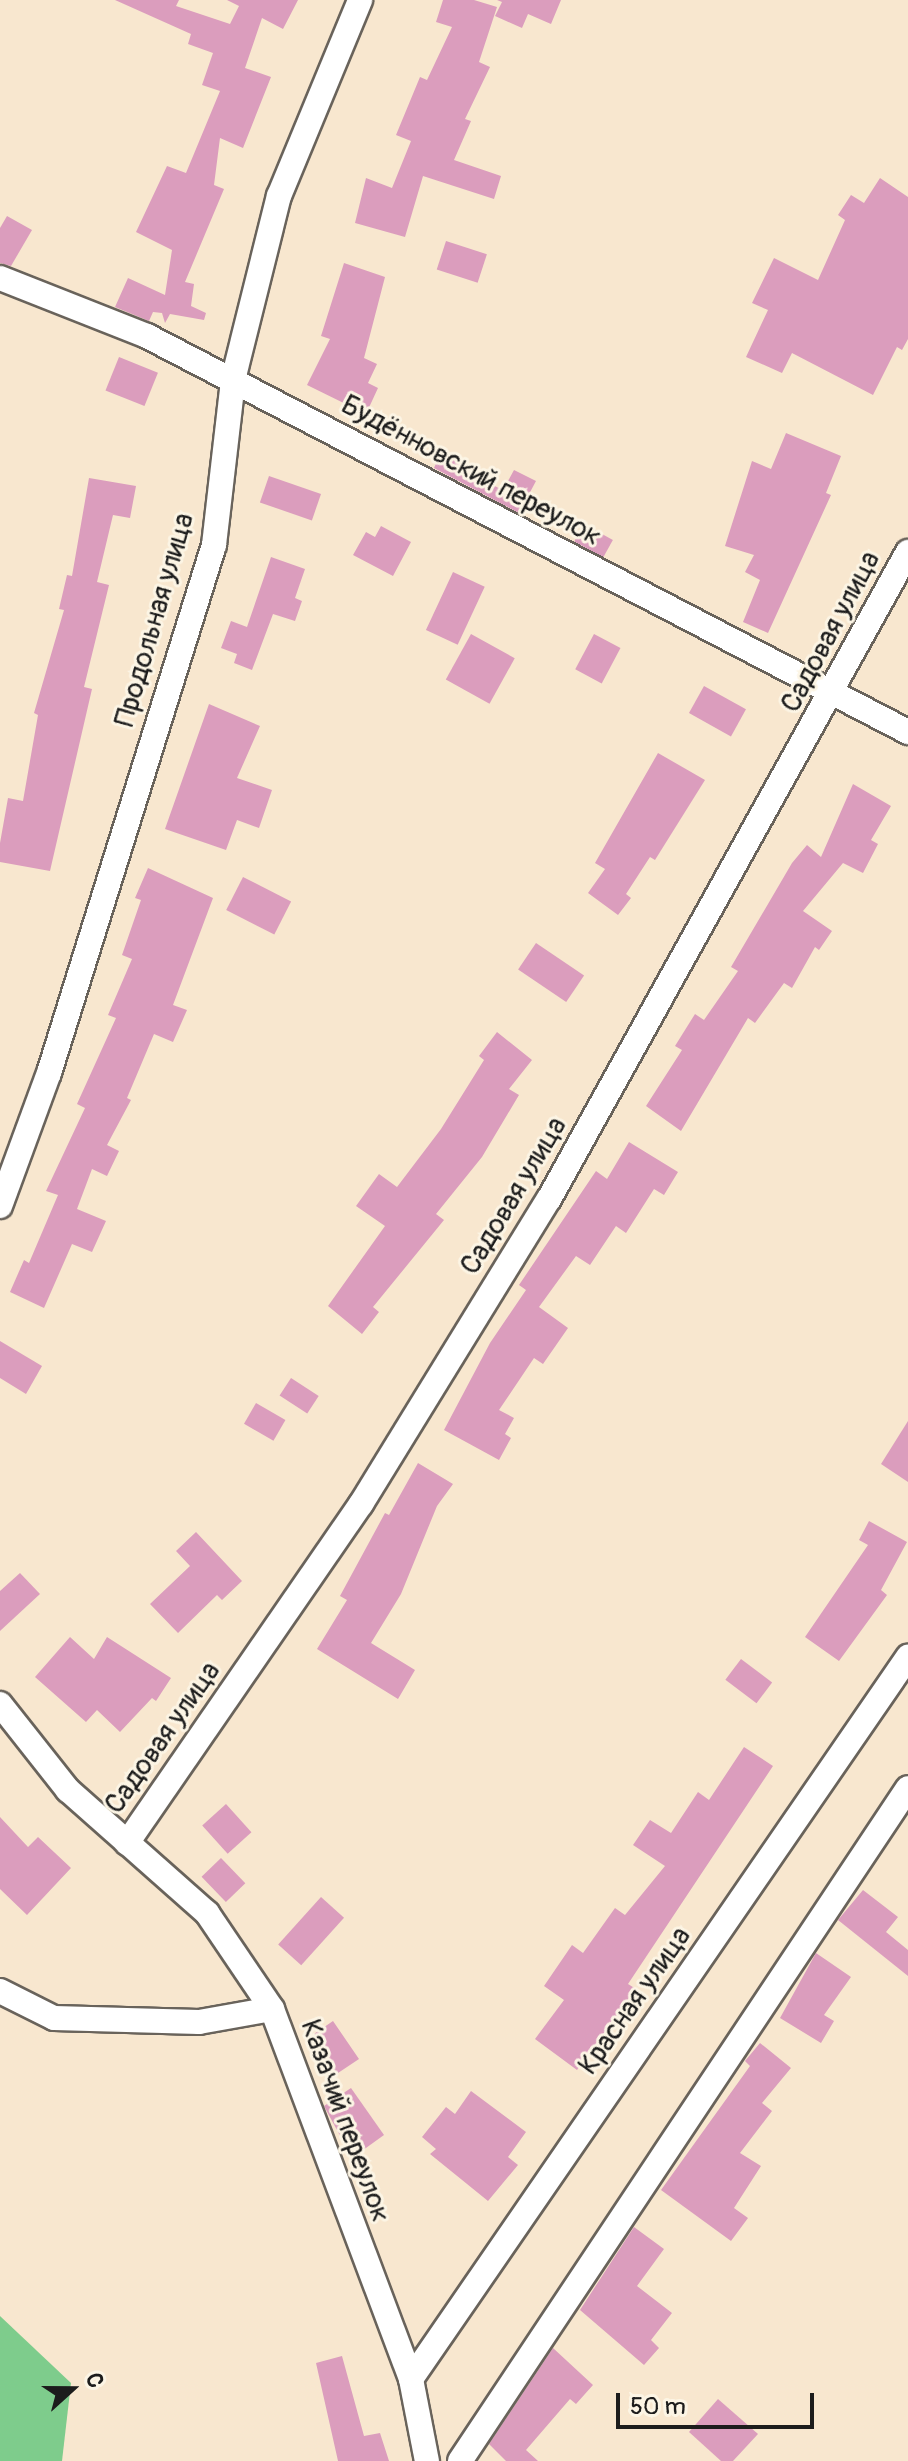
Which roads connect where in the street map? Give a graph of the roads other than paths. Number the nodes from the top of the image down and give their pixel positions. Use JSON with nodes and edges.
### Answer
{"nodes":[{"id":1,"x":360,"y":0,"type":"edge"},
{"id":2,"x":0,"y":278,"type":"edge"},
{"id":3,"x":233,"y":380,"type":"junction"},
{"id":4,"x":908,"y":552,"type":"edge"},
{"id":5,"x":832,"y":694,"type":"junction"},
{"id":6,"x":908,"y":732,"type":"edge"},
{"id":7,"x":0,"y":1206,"type":"edge"},
{"id":8,"x":908,"y":1657,"type":"edge"},
{"id":9,"x":0,"y":1704,"type":"edge"},
{"id":10,"x":908,"y":1788,"type":"edge"},
{"id":11,"x":127,"y":1843,"type":"junction"},
{"id":12,"x":0,"y":1991,"type":"edge"},
{"id":13,"x":272,"y":2009,"type":"junction"},
{"id":14,"x":411,"y":2379,"type":"junction"},
{"id":15,"x":427,"y":2461,"type":"edge"},
{"id":16,"x":460,"y":2461,"type":"edge"}],
"edges":[{"from":1,"to":3,"type":"street","name":"Продольная улица"},
{"from":2,"to":3,"type":"street","name":"Будённовский переулок"},
{"from":3,"to":5,"type":"street","name":"Будённовский переулок"},
{"from":3,"to":7,"type":"street","name":"Продольная улица"},
{"from":4,"to":5,"type":"street","name":"Садовая улица"},
{"from":5,"to":6,"type":"street","name":"Будённовский переулок"},
{"from":5,"to":11,"type":"street","name":"Садовая улица"},
{"from":8,"to":14,"type":"street","name":"Красная улица"},
{"from":9,"to":11,"type":"street","name":"Казачий переулок"},
{"from":10,"to":16,"type":"street"},
{"from":11,"to":13,"type":"street","name":"Казачий переулок"},
{"from":12,"to":13,"type":"street"},
{"from":13,"to":14,"type":"street","name":"Казачий переулок"},
{"from":14,"to":15,"type":"street","name":"Казачий переулок"}]}
